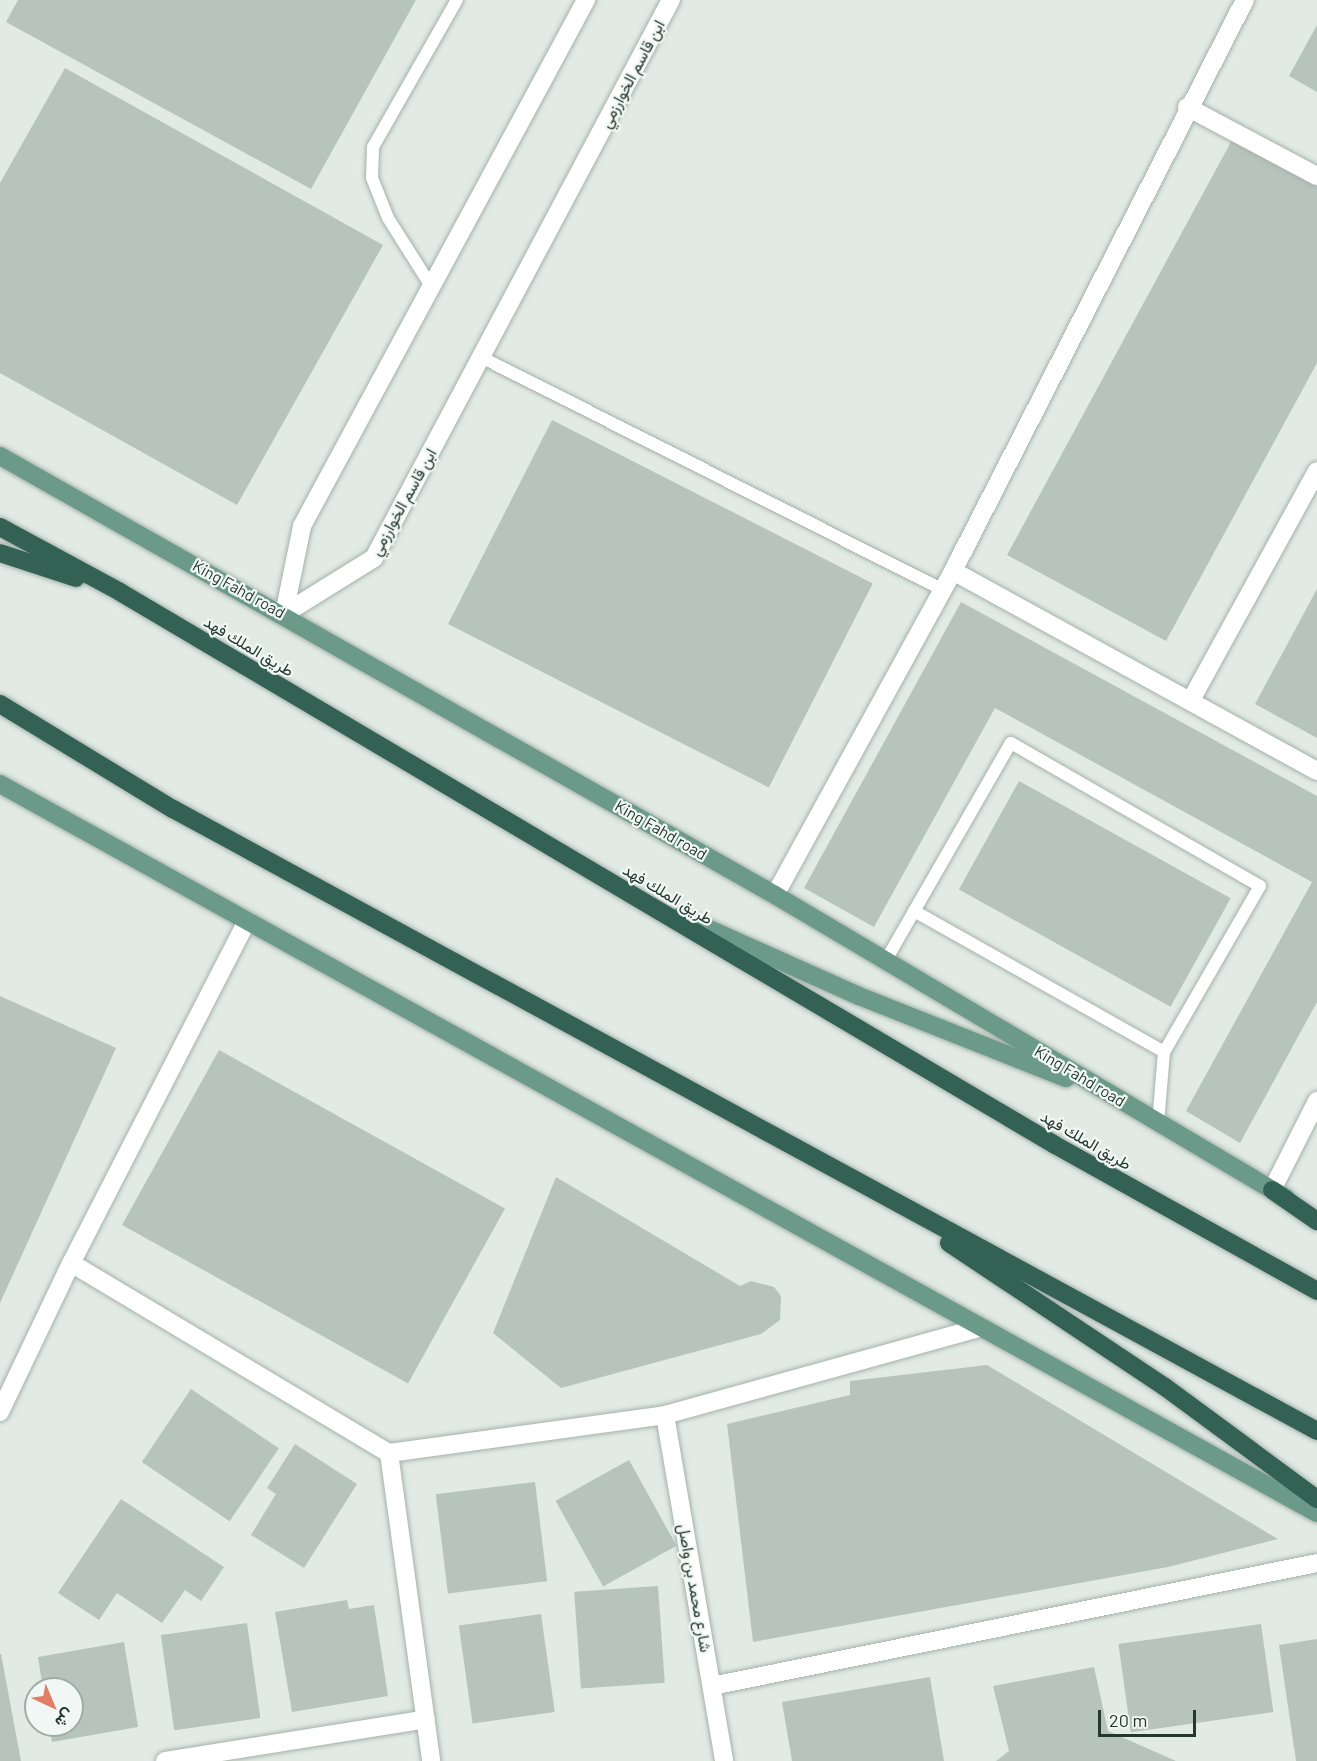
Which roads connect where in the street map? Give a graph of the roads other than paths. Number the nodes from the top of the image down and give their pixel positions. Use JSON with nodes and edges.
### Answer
{"nodes":[{"id":1,"x":457,"y":0,"type":"edge"},
{"id":2,"x":586,"y":0,"type":"edge"},
{"id":3,"x":671,"y":0,"type":"edge"},
{"id":4,"x":1245,"y":0,"type":"edge"},
{"id":5,"x":1187,"y":107,"type":"junction"},
{"id":6,"x":1317,"y":176,"type":"edge"},
{"id":7,"x":431,"y":286,"type":"junction"},
{"id":8,"x":481,"y":357,"type":"junction"},
{"id":9,"x":0,"y":456,"type":"edge"},
{"id":10,"x":1317,"y":471,"type":"edge"},
{"id":11,"x":0,"y":527,"type":"edge"},
{"id":12,"x":0,"y":553,"type":"edge"},
{"id":13,"x":953,"y":571,"type":"junction"},
{"id":14,"x":943,"y":590,"type":"junction"},
{"id":15,"x":120,"y":592,"type":"junction"},
{"id":16,"x":284,"y":614,"type":"junction"},
{"id":17,"x":1191,"y":700,"type":"junction"},
{"id":18,"x":0,"y":704,"type":"edge"},
{"id":19,"x":1317,"y":771,"type":"edge"},
{"id":20,"x":0,"y":784,"type":"edge"},
{"id":21,"x":623,"y":890,"type":"junction"},
{"id":22,"x":776,"y":895,"type":"junction"},
{"id":23,"x":914,"y":911,"type":"junction"},
{"id":24,"x":247,"y":921,"type":"junction"},
{"id":25,"x":886,"y":960,"type":"junction"},
{"id":26,"x":1164,"y":1052,"type":"junction"},
{"id":27,"x":1118,"y":1099,"type":"junction"},
{"id":28,"x":1317,"y":1101,"type":"edge"},
{"id":29,"x":1158,"y":1123,"type":"junction"},
{"id":30,"x":852,"y":1178,"type":"junction"},
{"id":31,"x":1272,"y":1190,"type":"junction"},
{"id":32,"x":1317,"y":1214,"type":"edge"},
{"id":33,"x":1317,"y":1221,"type":"edge"},
{"id":34,"x":71,"y":1263,"type":"junction"},
{"id":35,"x":1317,"y":1291,"type":"edge"},
{"id":36,"x":978,"y":1328,"type":"junction"},
{"id":37,"x":0,"y":1412,"type":"edge"},
{"id":38,"x":665,"y":1415,"type":"junction"},
{"id":39,"x":1317,"y":1431,"type":"edge"},
{"id":40,"x":389,"y":1452,"type":"junction"},
{"id":41,"x":1317,"y":1499,"type":"edge"},
{"id":42,"x":1317,"y":1513,"type":"edge"},
{"id":43,"x":1317,"y":1563,"type":"edge"},
{"id":44,"x":712,"y":1686,"type":"junction"},
{"id":45,"x":426,"y":1719,"type":"junction"},
{"id":46,"x":165,"y":1761,"type":"edge"},
{"id":47,"x":431,"y":1761,"type":"edge"},
{"id":48,"x":724,"y":1761,"type":"edge"}],
"edges":[{"from":1,"to":7,"type":"lane"},
{"from":2,"to":7,"type":"street"},
{"from":3,"to":8,"type":"street","name":"ابن قاسم الخوارزمي"},
{"from":4,"to":5,"type":"street"},
{"from":5,"to":6,"type":"street"},
{"from":5,"to":13,"type":"street"},
{"from":7,"to":16,"type":"street"},
{"from":8,"to":14,"type":"lane"},
{"from":8,"to":16,"type":"street","name":"ابن قاسم الخوارزمي"},
{"from":9,"to":16,"type":"main road","name":"King Fahd road"},
{"from":10,"to":17,"type":"street"},
{"from":11,"to":15,"type":"highway","name":"طريق الملك فهد"},
{"from":12,"to":15,"type":"highway"},
{"from":13,"to":14,"type":"street"},
{"from":13,"to":17,"type":"street"},
{"from":14,"to":22,"type":"street"},
{"from":15,"to":21,"type":"highway","name":"طريق الملك فهد"},
{"from":16,"to":22,"type":"main road","name":"King Fahd road"},
{"from":17,"to":19,"type":"street"},
{"from":18,"to":30,"type":"highway"},
{"from":20,"to":24,"type":"main road"},
{"from":21,"to":27,"type":"main road"},
{"from":21,"to":35,"type":"highway","name":"طريق الملك فهد"},
{"from":22,"to":25,"type":"main road","name":"King Fahd road"},
{"from":23,"to":25,"type":"lane"},
{"from":23,"to":26,"type":"lane"},
{"from":23,"to":26,"type":"lane"},
{"from":24,"to":34,"type":"street"},
{"from":24,"to":36,"type":"main road"},
{"from":25,"to":27,"type":"main road","name":"King Fahd road"},
{"from":26,"to":29,"type":"lane"},
{"from":27,"to":29,"type":"main road","name":"King Fahd road"},
{"from":28,"to":31,"type":"street"},
{"from":29,"to":31,"type":"main road","name":"King Fahd road"},
{"from":30,"to":39,"type":"highway"},
{"from":30,"to":41,"type":"highway"},
{"from":31,"to":32,"type":"main road","name":"King Fahd road"},
{"from":31,"to":33,"type":"highway"},
{"from":34,"to":37,"type":"street"},
{"from":34,"to":40,"type":"street"},
{"from":36,"to":38,"type":"street"},
{"from":36,"to":42,"type":"main road"},
{"from":38,"to":40,"type":"street"},
{"from":38,"to":44,"type":"street","name":"شارع محمد بن واصل"},
{"from":40,"to":45,"type":"street"},
{"from":43,"to":44,"type":"street"},
{"from":44,"to":48,"type":"street","name":"شارع محمد بن واصل"},
{"from":45,"to":46,"type":"street"},
{"from":45,"to":47,"type":"street"}]}
